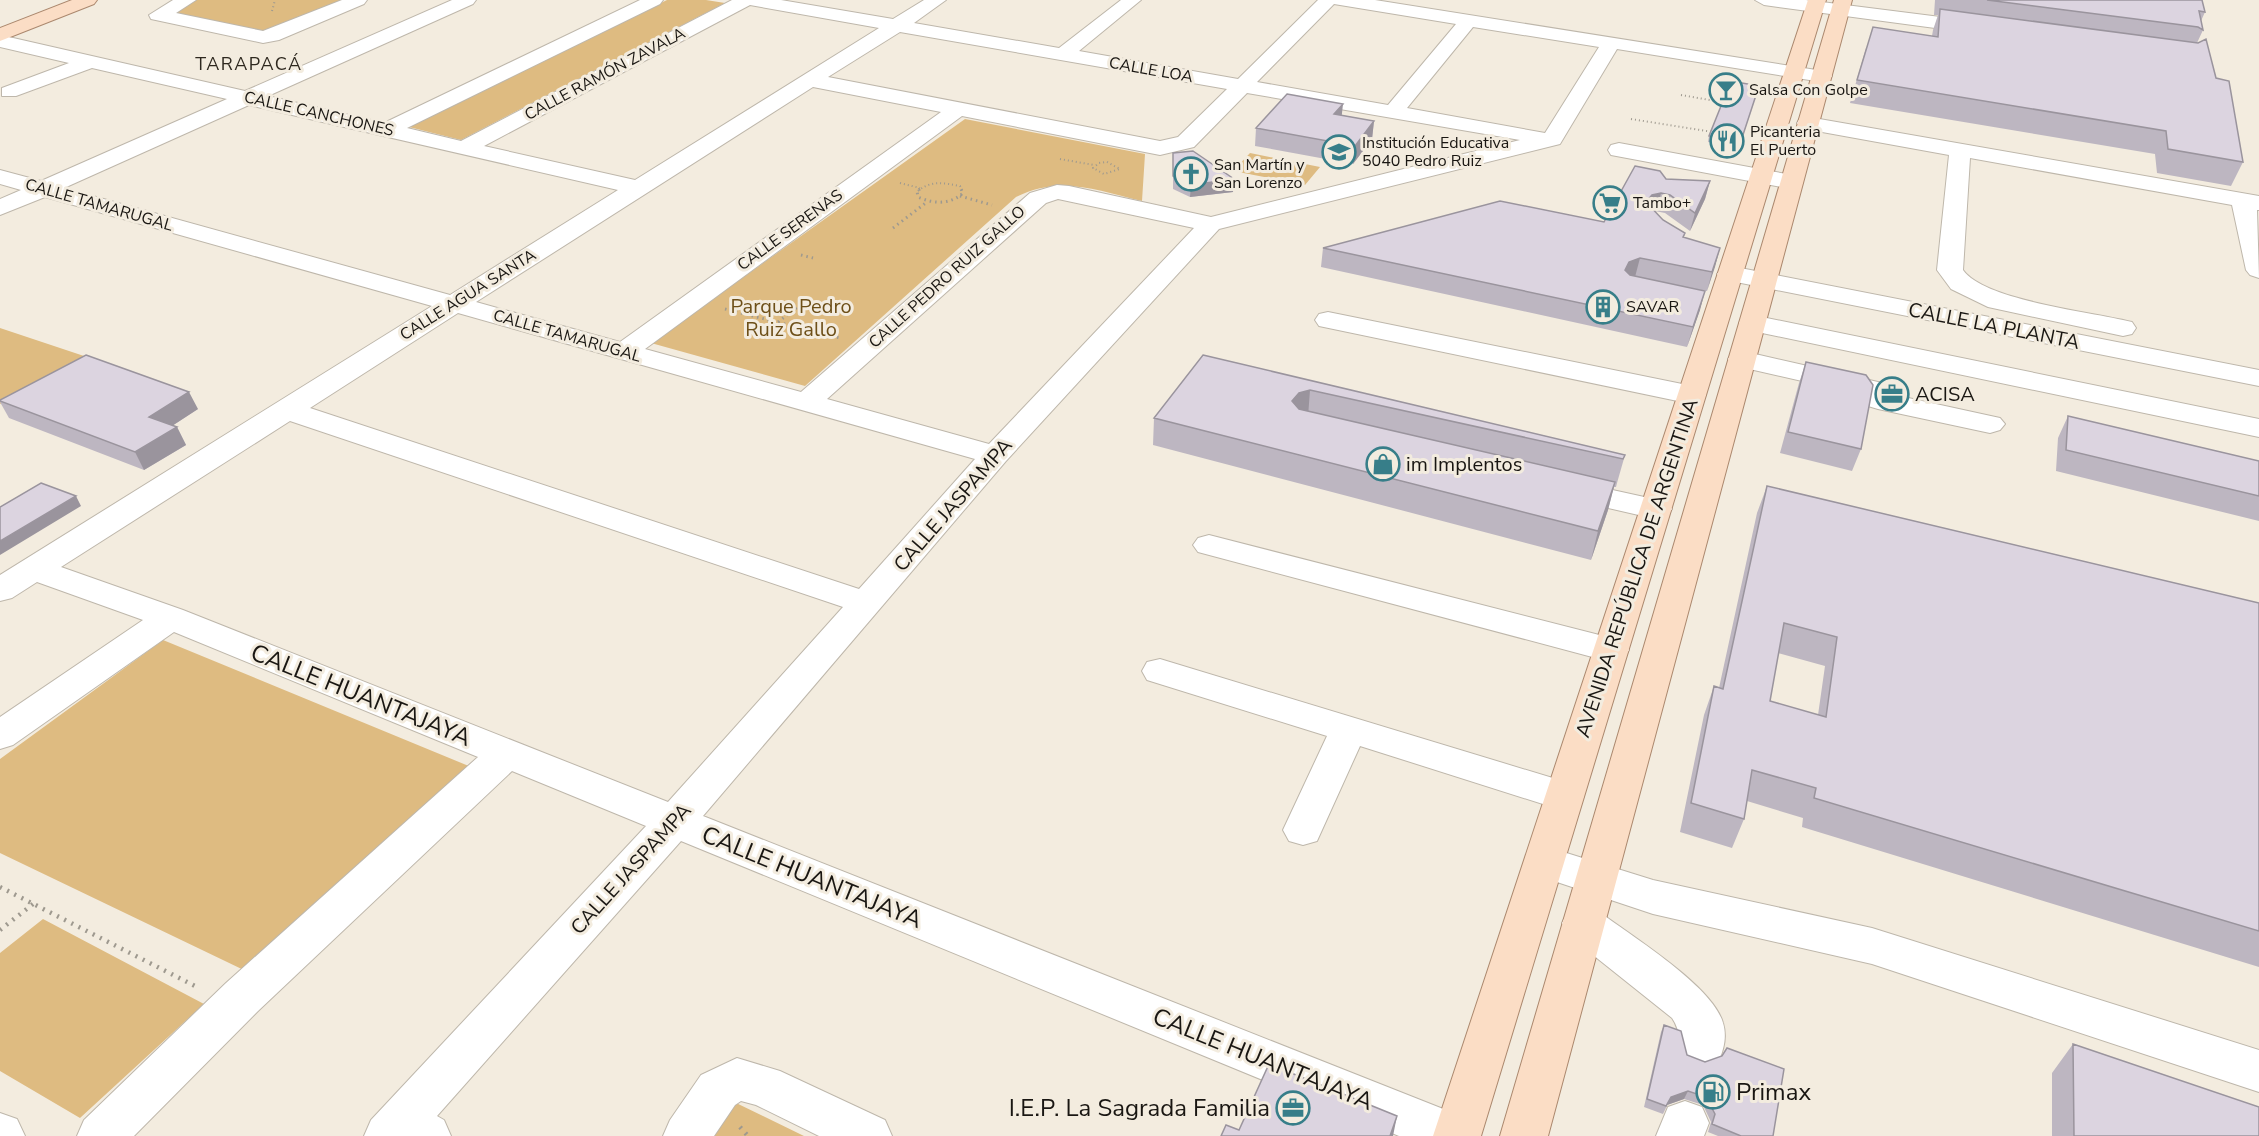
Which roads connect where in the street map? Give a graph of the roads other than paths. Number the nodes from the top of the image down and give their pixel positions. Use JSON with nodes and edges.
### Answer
{"nodes":[{"id":1,"x":88,"y":0,"type":"edge"},
{"id":2,"x":187,"y":0,"type":"edge"},
{"id":3,"x":358,"y":0,"type":"edge"},
{"id":4,"x":467,"y":0,"type":"edge"},
{"id":5,"x":654,"y":0,"type":"edge"},
{"id":6,"x":748,"y":0,"type":"edge"},
{"id":7,"x":937,"y":0,"type":"edge"},
{"id":8,"x":1132,"y":0,"type":"edge"},
{"id":9,"x":1328,"y":0,"type":"edge"},
{"id":10,"x":1340,"y":0,"type":"edge"},
{"id":11,"x":1764,"y":0,"type":"edge"},
{"id":12,"x":1828,"y":4,"type":"edge"},
{"id":13,"x":1469,"y":20,"type":"junction"},
{"id":14,"x":1940,"y":22,"type":"junction"},
{"id":15,"x":896,"y":26,"type":"junction"},
{"id":16,"x":1999,"y":30,"type":"edge"},
{"id":17,"x":0,"y":35,"type":"edge"},
{"id":18,"x":0,"y":41,"type":"edge"},
{"id":19,"x":1611,"y":43,"type":"junction"},
{"id":20,"x":1941,"y":44,"type":"edge"},
{"id":21,"x":1062,"y":55,"type":"junction"},
{"id":22,"x":90,"y":62,"type":"junction"},
{"id":23,"x":1808,"y":73,"type":"junction"},
{"id":24,"x":810,"y":80,"type":"junction"},
{"id":25,"x":1242,"y":86,"type":"junction"},
{"id":26,"x":9,"y":92,"type":"dead end"},
{"id":27,"x":247,"y":98,"type":"junction"},
{"id":28,"x":958,"y":109,"type":"junction"},
{"id":29,"x":1392,"y":113,"type":"junction"},
{"id":30,"x":1795,"y":118,"type":"junction"},
{"id":31,"x":387,"y":130,"type":"junction"},
{"id":32,"x":1552,"y":140,"type":"junction"},
{"id":33,"x":464,"y":148,"type":"junction"},
{"id":34,"x":1619,"y":150,"type":"dead end"},
{"id":35,"x":1960,"y":150,"type":"junction"},
{"id":36,"x":0,"y":177,"type":"edge"},
{"id":37,"x":1770,"y":183,"type":"junction"},
{"id":38,"x":1702,"y":187,"type":"edge"},
{"id":39,"x":638,"y":188,"type":"junction"},
{"id":40,"x":41,"y":189,"type":"junction"},
{"id":41,"x":2251,"y":202,"type":"edge"},
{"id":42,"x":0,"y":208,"type":"edge"},
{"id":43,"x":1211,"y":224,"type":"junction"},
{"id":44,"x":2259,"y":270,"type":"edge"},
{"id":45,"x":1719,"y":279,"type":"junction"},
{"id":46,"x":1764,"y":280,"type":"junction"},
{"id":47,"x":454,"y":304,"type":"junction"},
{"id":48,"x":1328,"y":320,"type":"dead end"},
{"id":49,"x":1752,"y":323,"type":"junction"},
{"id":50,"x":623,"y":352,"type":"junction"},
{"id":51,"x":2259,"y":355,"type":"edge"},
{"id":52,"x":1742,"y":359,"type":"junction"},
{"id":53,"x":2259,"y":378,"type":"edge"},
{"id":54,"x":1692,"y":395,"type":"junction"},
{"id":55,"x":806,"y":403,"type":"junction"},
{"id":56,"x":287,"y":410,"type":"junction"},
{"id":57,"x":1990,"y":424,"type":"dead end"},
{"id":58,"x":2259,"y":428,"type":"edge"},
{"id":59,"x":996,"y":455,"type":"junction"},
{"id":60,"x":1539,"y":482,"type":"edge"},
{"id":61,"x":1656,"y":509,"type":"junction"},
{"id":62,"x":1209,"y":545,"type":"dead end"},
{"id":63,"x":34,"y":569,"type":"junction"},
{"id":64,"x":0,"y":590,"type":"edge"},
{"id":65,"x":867,"y":603,"type":"junction"},
{"id":66,"x":171,"y":618,"type":"junction"},
{"id":67,"x":1611,"y":650,"type":"junction"},
{"id":68,"x":1160,"y":671,"type":"dead end"},
{"id":69,"x":1349,"y":729,"type":"junction"},
{"id":70,"x":0,"y":735,"type":"edge"},
{"id":71,"x":506,"y":754,"type":"junction"},
{"id":72,"x":1565,"y":796,"type":"junction"},
{"id":73,"x":674,"y":822,"type":"junction"},
{"id":74,"x":1303,"y":830,"type":"dead end"},
{"id":75,"x":1544,"y":862,"type":"junction"},
{"id":76,"x":1596,"y":880,"type":"junction"},
{"id":77,"x":1583,"y":922,"type":"junction"},
{"id":78,"x":1702,"y":1048,"type":"dead end"},
{"id":79,"x":2259,"y":1071,"type":"edge"},
{"id":80,"x":405,"y":1131,"type":"edge"},
{"id":81,"x":101,"y":1136,"type":"edge"},
{"id":82,"x":687,"y":1136,"type":"edge"},
{"id":83,"x":868,"y":1136,"type":"edge"},
{"id":84,"x":1456,"y":1136,"type":"edge"},
{"id":85,"x":1524,"y":1136,"type":"edge"}],
"edges":[{"from":1,"to":17,"type":"main road"},
{"from":2,"to":3,"type":"street"},
{"from":4,"to":27,"type":"street"},
{"from":5,"to":31,"type":"street"},
{"from":6,"to":15,"type":"street","name":"CALLE LOA"},
{"from":6,"to":33,"type":"street","name":"CALLE RAMÓN ZAVALA"},
{"from":7,"to":15,"type":"street","name":"CALLE AGUA SANTA"},
{"from":8,"to":21,"type":"street"},
{"from":9,"to":25,"type":"street"},
{"from":10,"to":13,"type":"street"},
{"from":11,"to":12,"type":"street"},
{"from":12,"to":14,"type":"street"},
{"from":12,"to":23,"type":"main road","name":"AVENIDA REPÚBLICA DE ARGENTINA"},
{"from":13,"to":19,"type":"street"},
{"from":13,"to":29,"type":"street"},
{"from":14,"to":16,"type":"street"},
{"from":14,"to":20,"type":"street"},
{"from":15,"to":21,"type":"street","name":"CALLE LOA"},
{"from":15,"to":24,"type":"street","name":"CALLE AGUA SANTA"},
{"from":18,"to":22,"type":"street","name":"CALLE CANCHONES"},
{"from":19,"to":23,"type":"street"},
{"from":19,"to":32,"type":"street"},
{"from":21,"to":25,"type":"street","name":"CALLE LOA"},
{"from":22,"to":26,"type":"street"},
{"from":22,"to":27,"type":"street","name":"CALLE CANCHONES"},
{"from":23,"to":30,"type":"main road","name":"AVENIDA REPÚBLICA DE ARGENTINA"},
{"from":24,"to":28,"type":"street"},
{"from":24,"to":39,"type":"street","name":"CALLE AGUA SANTA"},
{"from":25,"to":28,"type":"street"},
{"from":25,"to":29,"type":"street","name":"CALLE LOA"},
{"from":27,"to":31,"type":"street","name":"CALLE CANCHONES"},
{"from":27,"to":40,"type":"street"},
{"from":28,"to":50,"type":"street","name":"CALLE SERENAS"},
{"from":29,"to":32,"type":"street","name":"CALLE LOA"},
{"from":30,"to":35,"type":"street"},
{"from":30,"to":37,"type":"main road","name":"AVENIDA REPÚBLICA DE ARGENTINA"},
{"from":31,"to":33,"type":"street","name":"CALLE CANCHONES"},
{"from":32,"to":43,"type":"street"},
{"from":33,"to":39,"type":"street","name":"CALLE CANCHONES"},
{"from":34,"to":37,"type":"street"},
{"from":35,"to":41,"type":"street"},
{"from":35,"to":51,"type":"street"},
{"from":36,"to":40,"type":"street","name":"CALLE TAMARUGAL"},
{"from":37,"to":38,"type":"street"},
{"from":37,"to":45,"type":"main road","name":"AVENIDA REPÚBLICA DE ARGENTINA"},
{"from":37,"to":46,"type":"main road","name":"AVENIDA REPÚBLICA DE ARGENTINA"},
{"from":39,"to":47,"type":"street","name":"CALLE AGUA SANTA"},
{"from":40,"to":42,"type":"street"},
{"from":40,"to":47,"type":"street","name":"CALLE TAMARUGAL"},
{"from":41,"to":44,"type":"street"},
{"from":43,"to":55,"type":"street","name":"CALLE PEDRO RUIZ GALLO"},
{"from":43,"to":59,"type":"street","name":"CALLE JASPAMPA"},
{"from":45,"to":46,"type":"street","name":"CALLE LA PLANTA"},
{"from":45,"to":54,"type":"main road","name":"AVENIDA REPÚBLICA DE ARGENTINA"},
{"from":46,"to":49,"type":"main road","name":"AVENIDA REPÚBLICA DE ARGENTINA"},
{"from":46,"to":53,"type":"street","name":"CALLE LA PLANTA"},
{"from":47,"to":50,"type":"street","name":"CALLE TAMARUGAL"},
{"from":47,"to":56,"type":"street","name":"CALLE AGUA SANTA"},
{"from":48,"to":54,"type":"street"},
{"from":49,"to":52,"type":"main road","name":"AVENIDA REPÚBLICA DE ARGENTINA"},
{"from":49,"to":58,"type":"street"},
{"from":50,"to":55,"type":"street","name":"CALLE TAMARUGAL"},
{"from":52,"to":57,"type":"street"},
{"from":52,"to":76,"type":"main road","name":"AVENIDA REPÚBLICA DE ARGENTINA"},
{"from":54,"to":61,"type":"main road","name":"AVENIDA REPÚBLICA DE ARGENTINA"},
{"from":55,"to":59,"type":"street","name":"CALLE TAMARUGAL"},
{"from":56,"to":63,"type":"street","name":"CALLE AGUA SANTA"},
{"from":56,"to":65,"type":"street"},
{"from":59,"to":65,"type":"street","name":"CALLE JASPAMPA"},
{"from":60,"to":61,"type":"street"},
{"from":61,"to":67,"type":"main road","name":"AVENIDA REPÚBLICA DE ARGENTINA"},
{"from":62,"to":67,"type":"street"},
{"from":63,"to":64,"type":"street","name":"CALLE AGUA SANTA"},
{"from":63,"to":66,"type":"street","name":"CALLE HUANTAJAYA"},
{"from":65,"to":73,"type":"street","name":"CALLE JASPAMPA"},
{"from":66,"to":70,"type":"street"},
{"from":66,"to":71,"type":"street","name":"CALLE HUANTAJAYA"},
{"from":67,"to":72,"type":"main road","name":"AVENIDA REPÚBLICA DE ARGENTINA"},
{"from":68,"to":69,"type":"street"},
{"from":69,"to":72,"type":"street"},
{"from":69,"to":74,"type":"street"},
{"from":71,"to":73,"type":"street","name":"CALLE HUANTAJAYA"},
{"from":71,"to":81,"type":"street"},
{"from":72,"to":75,"type":"main road","name":"AVENIDA REPÚBLICA DE ARGENTINA"},
{"from":73,"to":80,"type":"street","name":"CALLE JASPAMPA"},
{"from":73,"to":84,"type":"street","name":"CALLE HUANTAJAYA"},
{"from":75,"to":76,"type":"street"},
{"from":75,"to":84,"type":"main road","name":"AVENIDA REPÚBLICA DE ARGENTINA"},
{"from":76,"to":77,"type":"main road","name":"AVENIDA REPÚBLICA DE ARGENTINA"},
{"from":76,"to":79,"type":"street"},
{"from":77,"to":78,"type":"street"},
{"from":77,"to":85,"type":"main road","name":"AVENIDA REPÚBLICA DE ARGENTINA"},
{"from":82,"to":83,"type":"street"}]}
